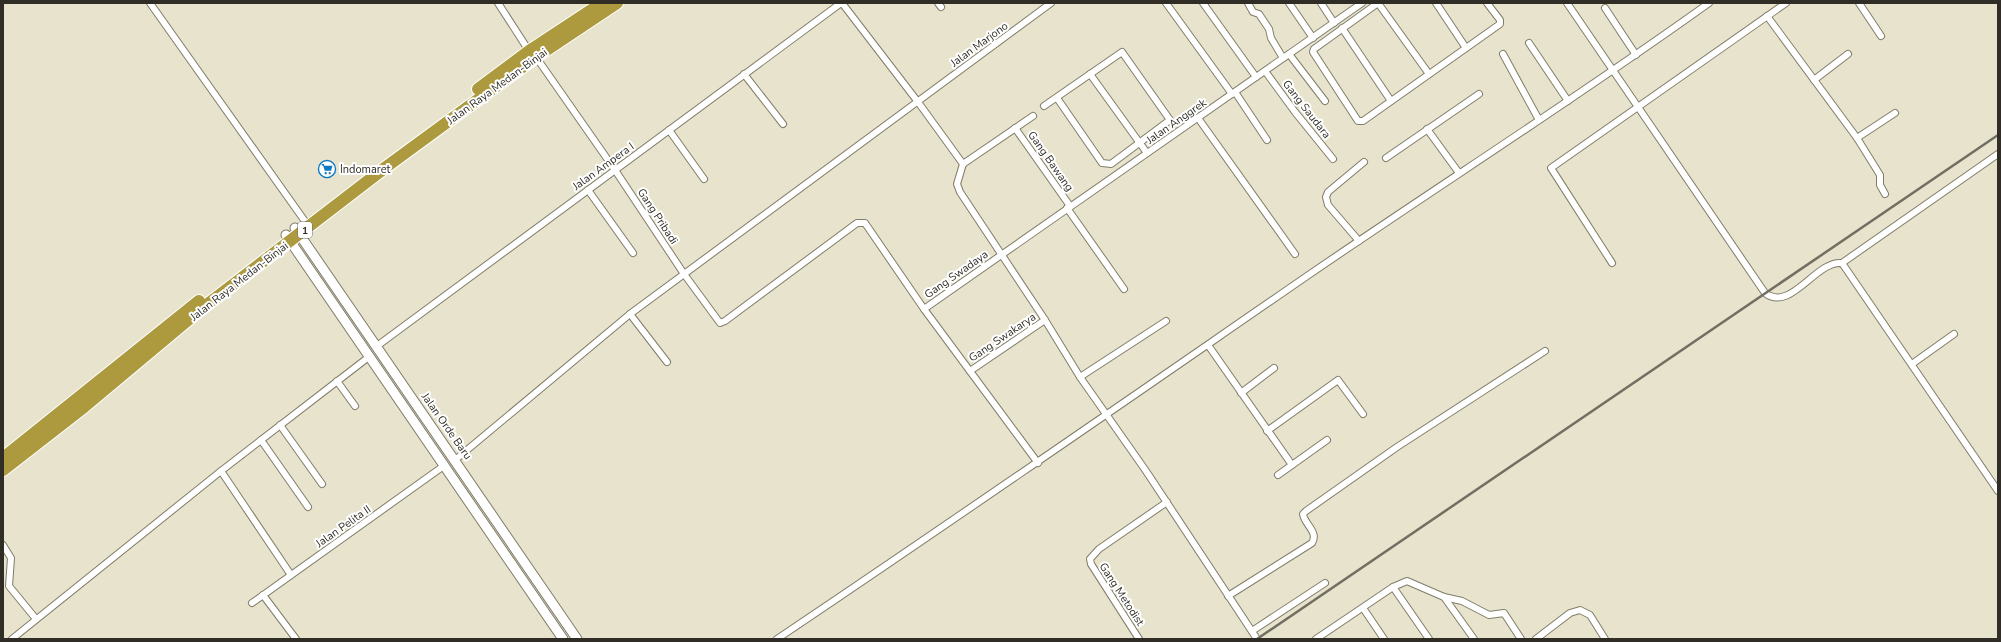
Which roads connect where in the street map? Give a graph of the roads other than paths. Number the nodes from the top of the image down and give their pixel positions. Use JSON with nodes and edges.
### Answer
{"nodes":[{"id":1,"x":150,"y":3,"type":"edge"},
{"id":2,"x":498,"y":3,"type":"edge"},
{"id":3,"x":602,"y":3,"type":"edge"},
{"id":4,"x":617,"y":3,"type":"edge"},
{"id":5,"x":841,"y":3,"type":"edge"},
{"id":6,"x":1052,"y":3,"type":"edge"},
{"id":7,"x":1166,"y":3,"type":"edge"},
{"id":8,"x":1203,"y":3,"type":"edge"},
{"id":9,"x":1248,"y":3,"type":"edge"},
{"id":10,"x":1289,"y":3,"type":"edge"},
{"id":11,"x":1321,"y":3,"type":"edge"},
{"id":12,"x":1362,"y":3,"type":"edge"},
{"id":13,"x":1378,"y":3,"type":"edge"},
{"id":14,"x":1436,"y":3,"type":"edge"},
{"id":15,"x":1487,"y":3,"type":"edge"},
{"id":16,"x":1567,"y":3,"type":"edge"},
{"id":17,"x":1709,"y":3,"type":"edge"},
{"id":18,"x":1786,"y":3,"type":"edge"},
{"id":19,"x":1859,"y":3,"type":"edge"},
{"id":20,"x":1605,"y":8,"type":"dead end"},
{"id":21,"x":1767,"y":16,"type":"junction"},
{"id":22,"x":1334,"y":23,"type":"junction"},
{"id":23,"x":1342,"y":28,"type":"junction"},
{"id":24,"x":1881,"y":36,"type":"dead end"},
{"id":25,"x":1312,"y":38,"type":"junction"},
{"id":26,"x":1529,"y":43,"type":"dead end"},
{"id":27,"x":1466,"y":48,"type":"junction"},
{"id":28,"x":532,"y":54,"type":"junction"},
{"id":29,"x":1290,"y":54,"type":"junction"},
{"id":30,"x":1503,"y":54,"type":"dead end"},
{"id":31,"x":1848,"y":54,"type":"dead end"},
{"id":32,"x":1636,"y":55,"type":"junction"},
{"id":33,"x":1283,"y":58,"type":"junction"},
{"id":34,"x":1265,"y":71,"type":"junction"},
{"id":35,"x":1614,"y":71,"type":"junction"},
{"id":36,"x":744,"y":74,"type":"junction"},
{"id":37,"x":1090,"y":74,"type":"junction"},
{"id":38,"x":1429,"y":74,"type":"junction"},
{"id":39,"x":1256,"y":77,"type":"junction"},
{"id":40,"x":1814,"y":80,"type":"junction"},
{"id":41,"x":1234,"y":93,"type":"junction"},
{"id":42,"x":1479,"y":94,"type":"dead end"},
{"id":43,"x":1057,"y":98,"type":"junction"},
{"id":44,"x":1391,"y":101,"type":"junction"},
{"id":45,"x":1568,"y":101,"type":"junction"},
{"id":46,"x":918,"y":102,"type":"junction"},
{"id":47,"x":1325,"y":102,"type":"dead end"},
{"id":48,"x":1044,"y":106,"type":"dead end"},
{"id":49,"x":1637,"y":106,"type":"junction"},
{"id":50,"x":1895,"y":114,"type":"dead end"},
{"id":51,"x":1033,"y":116,"type":"dead end"},
{"id":52,"x":1198,"y":118,"type":"junction"},
{"id":53,"x":1539,"y":120,"type":"junction"},
{"id":54,"x":782,"y":124,"type":"dead end"},
{"id":55,"x":1015,"y":128,"type":"junction"},
{"id":56,"x":1427,"y":129,"type":"junction"},
{"id":57,"x":669,"y":130,"type":"junction"},
{"id":58,"x":1857,"y":138,"type":"junction"},
{"id":59,"x":1268,"y":140,"type":"dead end"},
{"id":60,"x":1140,"y":143,"type":"junction"},
{"id":61,"x":1147,"y":153,"type":"junction"},
{"id":62,"x":1998,"y":154,"type":"edge"},
{"id":63,"x":1386,"y":158,"type":"dead end"},
{"id":64,"x":1333,"y":159,"type":"dead end"},
{"id":65,"x":1364,"y":162,"type":"dead end"},
{"id":66,"x":963,"y":164,"type":"junction"},
{"id":67,"x":615,"y":170,"type":"junction"},
{"id":68,"x":1459,"y":173,"type":"junction"},
{"id":69,"x":704,"y":179,"type":"dead end"},
{"id":70,"x":588,"y":190,"type":"junction"},
{"id":71,"x":1885,"y":194,"type":"dead end"},
{"id":72,"x":1069,"y":207,"type":"junction"},
{"id":73,"x":297,"y":231,"type":"junction"},
{"id":74,"x":1358,"y":242,"type":"junction"},
{"id":75,"x":633,"y":253,"type":"dead end"},
{"id":76,"x":1295,"y":254,"type":"dead end"},
{"id":77,"x":1001,"y":255,"type":"junction"},
{"id":78,"x":1612,"y":264,"type":"dead end"},
{"id":79,"x":1842,"y":264,"type":"junction"},
{"id":80,"x":684,"y":274,"type":"junction"},
{"id":81,"x":1124,"y":289,"type":"dead end"},
{"id":82,"x":924,"y":309,"type":"junction"},
{"id":83,"x":630,"y":314,"type":"junction"},
{"id":84,"x":1045,"y":320,"type":"junction"},
{"id":85,"x":1166,"y":321,"type":"dead end"},
{"id":86,"x":1954,"y":334,"type":"dead end"},
{"id":87,"x":1208,"y":345,"type":"junction"},
{"id":88,"x":377,"y":346,"type":"junction"},
{"id":89,"x":1545,"y":351,"type":"dead end"},
{"id":90,"x":370,"y":356,"type":"junction"},
{"id":91,"x":667,"y":362,"type":"dead end"},
{"id":92,"x":1912,"y":364,"type":"junction"},
{"id":93,"x":1274,"y":368,"type":"dead end"},
{"id":94,"x":970,"y":371,"type":"junction"},
{"id":95,"x":1080,"y":376,"type":"junction"},
{"id":96,"x":337,"y":380,"type":"junction"},
{"id":97,"x":1241,"y":393,"type":"junction"},
{"id":98,"x":356,"y":406,"type":"dead end"},
{"id":99,"x":1107,"y":414,"type":"junction"},
{"id":100,"x":1362,"y":414,"type":"dead end"},
{"id":101,"x":280,"y":425,"type":"junction"},
{"id":102,"x":1267,"y":431,"type":"junction"},
{"id":103,"x":261,"y":440,"type":"junction"},
{"id":104,"x":1327,"y":440,"type":"dead end"},
{"id":105,"x":3,"y":458,"type":"edge"},
{"id":106,"x":455,"y":460,"type":"junction"},
{"id":107,"x":1038,"y":463,"type":"junction"},
{"id":108,"x":445,"y":465,"type":"junction"},
{"id":109,"x":1292,"y":465,"type":"junction"},
{"id":110,"x":3,"y":470,"type":"edge"},
{"id":111,"x":221,"y":471,"type":"junction"},
{"id":112,"x":1278,"y":475,"type":"dead end"},
{"id":113,"x":322,"y":484,"type":"dead end"},
{"id":114,"x":1998,"y":491,"type":"edge"},
{"id":115,"x":1167,"y":502,"type":"junction"},
{"id":116,"x":308,"y":507,"type":"dead end"},
{"id":117,"x":504,"y":531,"type":"junction"},
{"id":118,"x":495,"y":538,"type":"junction"},
{"id":119,"x":3,"y":545,"type":"edge"},
{"id":120,"x":291,"y":574,"type":"junction"},
{"id":121,"x":1325,"y":583,"type":"dead end"},
{"id":122,"x":1393,"y":587,"type":"junction"},
{"id":123,"x":263,"y":595,"type":"junction"},
{"id":124,"x":1228,"y":596,"type":"junction"},
{"id":125,"x":1444,"y":597,"type":"junction"},
{"id":126,"x":252,"y":603,"type":"dead end"},
{"id":127,"x":1363,"y":608,"type":"junction"},
{"id":128,"x":36,"y":619,"type":"junction"},
{"id":129,"x":1252,"y":631,"type":"junction"},
{"id":130,"x":1320,"y":638,"type":"edge"},
{"id":131,"x":12,"y":639,"type":"edge"},
{"id":132,"x":296,"y":639,"type":"edge"},
{"id":133,"x":563,"y":639,"type":"edge"},
{"id":134,"x":577,"y":639,"type":"edge"},
{"id":135,"x":777,"y":639,"type":"edge"},
{"id":136,"x":1139,"y":639,"type":"edge"},
{"id":137,"x":1257,"y":639,"type":"edge"},
{"id":138,"x":1384,"y":639,"type":"edge"},
{"id":139,"x":1429,"y":639,"type":"edge"},
{"id":140,"x":1474,"y":639,"type":"edge"},
{"id":141,"x":1521,"y":639,"type":"edge"},
{"id":142,"x":1536,"y":639,"type":"edge"},
{"id":143,"x":1605,"y":639,"type":"edge"}],
"edges":[{"from":1,"to":73,"type":"street"},
{"from":2,"to":28,"type":"street","name":"Gang Pribadi"},
{"from":3,"to":28,"type":"highway","name":"Jalan Raya Medan-Binjai","number":"1"},
{"from":4,"to":28,"type":"highway","name":"Jalan Raya Medan-Binjai","number":"1"},
{"from":5,"to":36,"type":"street","name":"Jalan Ampera I"},
{"from":5,"to":46,"type":"street"},
{"from":6,"to":46,"type":"street","name":"Jalan Marjono"},
{"from":7,"to":41,"type":"street"},
{"from":8,"to":39,"type":"street"},
{"from":9,"to":33,"type":"street"},
{"from":10,"to":25,"type":"street"},
{"from":11,"to":22,"type":"street"},
{"from":12,"to":22,"type":"street","name":"Jalan Anggrek"},
{"from":13,"to":23,"type":"street"},
{"from":13,"to":38,"type":"street"},
{"from":14,"to":27,"type":"street"},
{"from":15,"to":27,"type":"street"},
{"from":16,"to":35,"type":"street"},
{"from":17,"to":32,"type":"street"},
{"from":18,"to":21,"type":"street"},
{"from":19,"to":24,"type":"street"},
{"from":20,"to":32,"type":"street"},
{"from":21,"to":40,"type":"street"},
{"from":21,"to":49,"type":"street"},
{"from":22,"to":25,"type":"street","name":"Jalan Anggrek"},
{"from":23,"to":44,"type":"street"},
{"from":23,"to":44,"type":"street"},
{"from":25,"to":29,"type":"street","name":"Jalan Anggrek"},
{"from":26,"to":45,"type":"street"},
{"from":27,"to":38,"type":"street"},
{"from":28,"to":67,"type":"street","name":"Gang Pribadi"},
{"from":28,"to":73,"type":"highway","name":"Jalan Raya Medan-Binjai","number":"1"},
{"from":29,"to":33,"type":"street","name":"Jalan Anggrek"},
{"from":29,"to":47,"type":"street"},
{"from":30,"to":53,"type":"street"},
{"from":31,"to":40,"type":"street"},
{"from":32,"to":35,"type":"street"},
{"from":33,"to":34,"type":"street","name":"Jalan Anggrek"},
{"from":34,"to":39,"type":"street","name":"Jalan Anggrek"},
{"from":34,"to":64,"type":"street","name":"Gang Saudara"},
{"from":35,"to":45,"type":"street"},
{"from":35,"to":49,"type":"street"},
{"from":36,"to":54,"type":"street"},
{"from":36,"to":57,"type":"street","name":"Jalan Ampera I"},
{"from":37,"to":43,"type":"street"},
{"from":37,"to":60,"type":"street"},
{"from":37,"to":60,"type":"street"},
{"from":38,"to":44,"type":"street"},
{"from":39,"to":41,"type":"street","name":"Jalan Anggrek"},
{"from":40,"to":58,"type":"street"},
{"from":41,"to":52,"type":"street","name":"Jalan Anggrek"},
{"from":41,"to":59,"type":"street"},
{"from":42,"to":56,"type":"street"},
{"from":43,"to":48,"type":"street"},
{"from":43,"to":60,"type":"street"},
{"from":45,"to":53,"type":"street"},
{"from":46,"to":66,"type":"street"},
{"from":46,"to":80,"type":"street","name":"Jalan Marjono"},
{"from":49,"to":78,"type":"street"},
{"from":49,"to":79,"type":"street"},
{"from":50,"to":58,"type":"street"},
{"from":51,"to":55,"type":"street"},
{"from":52,"to":61,"type":"street","name":"Jalan Anggrek"},
{"from":52,"to":76,"type":"street"},
{"from":53,"to":68,"type":"street"},
{"from":55,"to":66,"type":"street"},
{"from":55,"to":72,"type":"street","name":"Gang Bawang"},
{"from":56,"to":63,"type":"street"},
{"from":56,"to":68,"type":"street"},
{"from":57,"to":67,"type":"street","name":"Jalan Ampera I"},
{"from":57,"to":69,"type":"street"},
{"from":58,"to":71,"type":"street"},
{"from":60,"to":61,"type":"street"},
{"from":61,"to":72,"type":"street","name":"Jalan Anggrek"},
{"from":62,"to":79,"type":"street"},
{"from":65,"to":74,"type":"street"},
{"from":66,"to":77,"type":"street"},
{"from":67,"to":70,"type":"street","name":"Jalan Ampera I"},
{"from":67,"to":80,"type":"street","name":"Gang Pribadi"},
{"from":68,"to":74,"type":"street"},
{"from":70,"to":75,"type":"street"},
{"from":70,"to":88,"type":"street","name":"Jalan Ampera I"},
{"from":72,"to":77,"type":"street","name":"Jalan Anggrek"},
{"from":72,"to":81,"type":"street","name":"Gang Bawang"},
{"from":73,"to":88,"type":"main road","name":"Jalan Orde Baru"},
{"from":73,"to":90,"type":"main road"},
{"from":73,"to":105,"type":"highway","name":"Jalan Raya Medan-Binjai","number":"1"},
{"from":73,"to":110,"type":"highway","name":"Jalan Raya Medan-Binjai","number":"1"},
{"from":74,"to":87,"type":"street"},
{"from":77,"to":82,"type":"street","name":"Gang Swadaya"},
{"from":77,"to":84,"type":"street"},
{"from":79,"to":92,"type":"street"},
{"from":80,"to":82,"type":"street","name":"Gang Pribadi"},
{"from":80,"to":83,"type":"street","name":"Jalan Marjono"},
{"from":82,"to":94,"type":"street"},
{"from":83,"to":91,"type":"street"},
{"from":83,"to":106,"type":"street","name":"Jalan Marjono"},
{"from":84,"to":94,"type":"street","name":"Gang Swakarya"},
{"from":84,"to":95,"type":"street"},
{"from":85,"to":95,"type":"street"},
{"from":86,"to":92,"type":"street"},
{"from":87,"to":97,"type":"street"},
{"from":87,"to":99,"type":"street"},
{"from":88,"to":106,"type":"main road","name":"Jalan Orde Baru"},
{"from":89,"to":124,"type":"street"},
{"from":90,"to":96,"type":"street"},
{"from":90,"to":108,"type":"main road"},
{"from":92,"to":114,"type":"street"},
{"from":93,"to":97,"type":"street"},
{"from":94,"to":107,"type":"street"},
{"from":95,"to":99,"type":"street"},
{"from":96,"to":98,"type":"street"},
{"from":96,"to":101,"type":"street"},
{"from":97,"to":102,"type":"street"},
{"from":99,"to":107,"type":"street"},
{"from":99,"to":115,"type":"street"},
{"from":100,"to":102,"type":"street"},
{"from":101,"to":103,"type":"street"},
{"from":101,"to":113,"type":"street"},
{"from":102,"to":109,"type":"street"},
{"from":103,"to":111,"type":"street"},
{"from":103,"to":116,"type":"street"},
{"from":104,"to":109,"type":"street"},
{"from":106,"to":117,"type":"main road","name":"Jalan Orde Baru"},
{"from":107,"to":135,"type":"street"},
{"from":108,"to":118,"type":"main road"},
{"from":108,"to":120,"type":"street","name":"Jalan Pelita II"},
{"from":109,"to":112,"type":"street"},
{"from":111,"to":120,"type":"street"},
{"from":111,"to":128,"type":"street"},
{"from":115,"to":124,"type":"street"},
{"from":115,"to":136,"type":"street","name":"Gang Metodist"},
{"from":117,"to":118,"type":"main road"},
{"from":117,"to":134,"type":"main road","name":"Jalan Orde Baru"},
{"from":118,"to":133,"type":"main road"},
{"from":119,"to":128,"type":"street"},
{"from":120,"to":123,"type":"street","name":"Jalan Pelita II"},
{"from":121,"to":129,"type":"street"},
{"from":122,"to":125,"type":"street"},
{"from":122,"to":127,"type":"street"},
{"from":122,"to":139,"type":"street"},
{"from":123,"to":126,"type":"street","name":"Jalan Pelita II"},
{"from":123,"to":132,"type":"street"},
{"from":124,"to":129,"type":"street"},
{"from":125,"to":140,"type":"street"},
{"from":125,"to":141,"type":"street"},
{"from":127,"to":130,"type":"street"},
{"from":127,"to":138,"type":"street"},
{"from":128,"to":131,"type":"street"},
{"from":129,"to":137,"type":"street"},
{"from":142,"to":143,"type":"street"}]}
